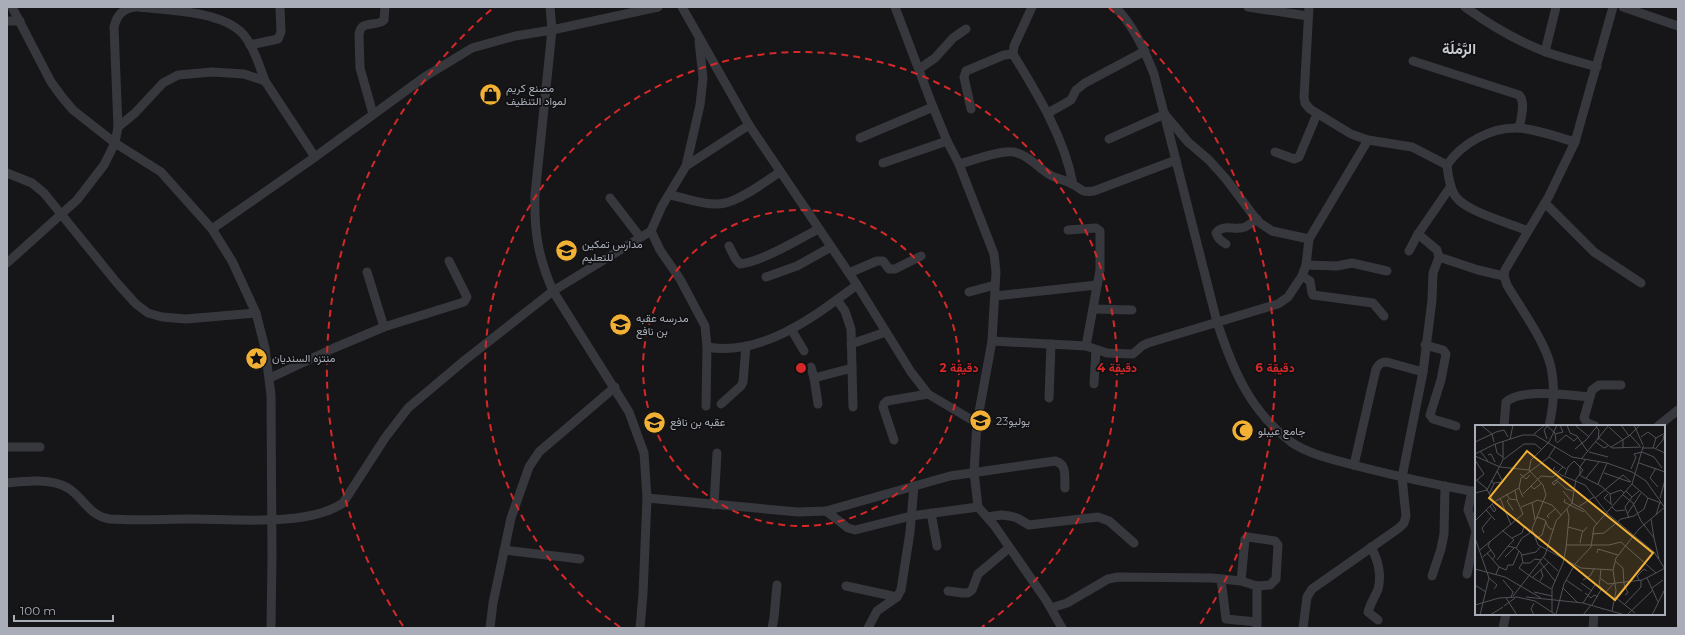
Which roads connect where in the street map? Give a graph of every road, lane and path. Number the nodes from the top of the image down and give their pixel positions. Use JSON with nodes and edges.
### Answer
{"nodes":[{"id":1,"x":12,"y":7,"type":"edge"},
{"id":2,"x":136,"y":7,"type":"edge"},
{"id":3,"x":280,"y":7,"type":"edge"},
{"id":4,"x":385,"y":7,"type":"edge"},
{"id":5,"x":550,"y":7,"type":"edge"},
{"id":6,"x":658,"y":7,"type":"edge"},
{"id":7,"x":682,"y":7,"type":"edge"},
{"id":8,"x":895,"y":7,"type":"edge"},
{"id":9,"x":898,"y":7,"type":"edge"},
{"id":10,"x":1032,"y":7,"type":"edge"},
{"id":11,"x":1115,"y":7,"type":"edge"},
{"id":12,"x":1248,"y":7,"type":"edge"},
{"id":13,"x":1465,"y":7,"type":"edge"},
{"id":14,"x":1556,"y":7,"type":"edge"},
{"id":15,"x":1613,"y":7,"type":"edge"},
{"id":16,"x":1623,"y":7,"type":"edge"},
{"id":17,"x":178,"y":9,"type":"edge"},
{"id":18,"x":1308,"y":12,"type":"edge"},
{"id":19,"x":7,"y":21,"type":"edge"},
{"id":20,"x":20,"y":21,"type":"junction"},
{"id":21,"x":902,"y":22,"type":"junction"},
{"id":22,"x":1678,"y":26,"type":"edge"},
{"id":23,"x":966,"y":29,"type":"dead end"},
{"id":24,"x":552,"y":30,"type":"junction"},
{"id":25,"x":699,"y":38,"type":"junction"},
{"id":26,"x":250,"y":45,"type":"junction"},
{"id":27,"x":1145,"y":51,"type":"junction"},
{"id":28,"x":1545,"y":52,"type":"junction"},
{"id":29,"x":1014,"y":54,"type":"junction"},
{"id":30,"x":1413,"y":61,"type":"dead end"},
{"id":31,"x":1597,"y":67,"type":"junction"},
{"id":32,"x":919,"y":69,"type":"junction"},
{"id":33,"x":265,"y":80,"type":"junction"},
{"id":34,"x":933,"y":107,"type":"junction"},
{"id":35,"x":970,"y":109,"type":"dead end"},
{"id":36,"x":1048,"y":113,"type":"junction"},
{"id":37,"x":373,"y":114,"type":"junction"},
{"id":38,"x":1317,"y":114,"type":"junction"},
{"id":39,"x":1165,"y":115,"type":"junction"},
{"id":40,"x":749,"y":125,"type":"junction"},
{"id":41,"x":118,"y":127,"type":"junction"},
{"id":42,"x":1519,"y":128,"type":"junction"},
{"id":43,"x":860,"y":138,"type":"dead end"},
{"id":44,"x":1109,"y":139,"type":"dead end"},
{"id":45,"x":1368,"y":140,"type":"junction"},
{"id":46,"x":946,"y":141,"type":"junction"},
{"id":47,"x":1575,"y":142,"type":"junction"},
{"id":48,"x":115,"y":143,"type":"junction"},
{"id":49,"x":1276,"y":152,"type":"dead end"},
{"id":50,"x":315,"y":158,"type":"junction"},
{"id":51,"x":1176,"y":160,"type":"junction"},
{"id":52,"x":883,"y":163,"type":"dead end"},
{"id":53,"x":959,"y":164,"type":"junction"},
{"id":54,"x":1448,"y":165,"type":"junction"},
{"id":55,"x":686,"y":166,"type":"junction"},
{"id":56,"x":780,"y":172,"type":"junction"},
{"id":57,"x":7,"y":173,"type":"edge"},
{"id":58,"x":1073,"y":184,"type":"junction"},
{"id":59,"x":1451,"y":186,"type":"junction"},
{"id":60,"x":670,"y":195,"type":"junction"},
{"id":61,"x":610,"y":198,"type":"dead end"},
{"id":62,"x":1545,"y":203,"type":"junction"},
{"id":63,"x":62,"y":215,"type":"junction"},
{"id":64,"x":1257,"y":219,"type":"junction"},
{"id":65,"x":212,"y":229,"type":"junction"},
{"id":66,"x":819,"y":229,"type":"junction"},
{"id":67,"x":1068,"y":230,"type":"dead end"},
{"id":68,"x":651,"y":231,"type":"junction"},
{"id":69,"x":1528,"y":231,"type":"junction"},
{"id":70,"x":1418,"y":234,"type":"junction"},
{"id":71,"x":640,"y":237,"type":"junction"},
{"id":72,"x":1309,"y":239,"type":"junction"},
{"id":73,"x":1226,"y":244,"type":"dead end"},
{"id":74,"x":730,"y":246,"type":"dead end"},
{"id":75,"x":831,"y":247,"type":"junction"},
{"id":76,"x":1410,"y":251,"type":"dead end"},
{"id":77,"x":921,"y":256,"type":"dead end"},
{"id":78,"x":1439,"y":257,"type":"junction"},
{"id":79,"x":449,"y":260,"type":"dead end"},
{"id":80,"x":7,"y":263,"type":"edge"},
{"id":81,"x":1306,"y":265,"type":"junction"},
{"id":82,"x":1387,"y":271,"type":"dead end"},
{"id":83,"x":367,"y":272,"type":"dead end"},
{"id":84,"x":849,"y":273,"type":"junction"},
{"id":85,"x":1302,"y":276,"type":"junction"},
{"id":86,"x":1504,"y":276,"type":"junction"},
{"id":87,"x":766,"y":277,"type":"dead end"},
{"id":88,"x":1641,"y":283,"type":"dead end"},
{"id":89,"x":857,"y":285,"type":"junction"},
{"id":90,"x":995,"y":285,"type":"junction"},
{"id":91,"x":1097,"y":285,"type":"junction"},
{"id":92,"x":553,"y":290,"type":"junction"},
{"id":93,"x":969,"y":292,"type":"dead end"},
{"id":94,"x":995,"y":296,"type":"junction"},
{"id":95,"x":837,"y":300,"type":"junction"},
{"id":96,"x":1093,"y":309,"type":"junction"},
{"id":97,"x":1132,"y":310,"type":"dead end"},
{"id":98,"x":256,"y":313,"type":"junction"},
{"id":99,"x":1384,"y":316,"type":"dead end"},
{"id":100,"x":1217,"y":322,"type":"junction"},
{"id":101,"x":384,"y":327,"type":"junction"},
{"id":102,"x":791,"y":329,"type":"junction"},
{"id":103,"x":886,"y":332,"type":"junction"},
{"id":104,"x":992,"y":341,"type":"junction"},
{"id":105,"x":852,"y":344,"type":"junction"},
{"id":106,"x":1051,"y":344,"type":"junction"},
{"id":107,"x":1425,"y":345,"type":"junction"},
{"id":108,"x":746,"y":346,"type":"junction"},
{"id":109,"x":1086,"y":346,"type":"junction"},
{"id":110,"x":707,"y":347,"type":"junction"},
{"id":111,"x":1096,"y":350,"type":"junction"},
{"id":112,"x":804,"y":351,"type":"dead end"},
{"id":113,"x":811,"y":367,"type":"dead end"},
{"id":114,"x":852,"y":368,"type":"junction"},
{"id":115,"x":1422,"y":372,"type":"junction"},
{"id":116,"x":270,"y":378,"type":"junction"},
{"id":117,"x":814,"y":378,"type":"junction"},
{"id":118,"x":1094,"y":384,"type":"dead end"},
{"id":119,"x":1621,"y":385,"type":"dead end"},
{"id":120,"x":615,"y":387,"type":"junction"},
{"id":121,"x":1553,"y":393,"type":"junction"},
{"id":122,"x":928,"y":394,"type":"junction"},
{"id":123,"x":1590,"y":397,"type":"junction"},
{"id":124,"x":1049,"y":398,"type":"dead end"},
{"id":125,"x":720,"y":404,"type":"dead end"},
{"id":126,"x":818,"y":404,"type":"dead end"},
{"id":127,"x":706,"y":406,"type":"dead end"},
{"id":128,"x":853,"y":407,"type":"dead end"},
{"id":129,"x":1676,"y":413,"type":"edge"},
{"id":130,"x":977,"y":423,"type":"junction"},
{"id":131,"x":1504,"y":425,"type":"edge"},
{"id":132,"x":1549,"y":425,"type":"edge"},
{"id":133,"x":1592,"y":425,"type":"edge"},
{"id":134,"x":1659,"y":425,"type":"edge"},
{"id":135,"x":1456,"y":426,"type":"dead end"},
{"id":136,"x":894,"y":440,"type":"dead end"},
{"id":137,"x":7,"y":447,"type":"edge"},
{"id":138,"x":40,"y":447,"type":"dead end"},
{"id":139,"x":718,"y":453,"type":"dead end"},
{"id":140,"x":1354,"y":465,"type":"junction"},
{"id":141,"x":974,"y":472,"type":"junction"},
{"id":142,"x":1402,"y":477,"type":"junction"},
{"id":143,"x":7,"y":483,"type":"edge"},
{"id":144,"x":914,"y":486,"type":"junction"},
{"id":145,"x":1445,"y":486,"type":"junction"},
{"id":146,"x":1065,"y":488,"type":"dead end"},
{"id":147,"x":1474,"y":492,"type":"edge"},
{"id":148,"x":647,"y":498,"type":"junction"},
{"id":149,"x":714,"y":505,"type":"junction"},
{"id":150,"x":978,"y":507,"type":"junction"},
{"id":151,"x":826,"y":512,"type":"junction"},
{"id":152,"x":931,"y":513,"type":"junction"},
{"id":153,"x":911,"y":516,"type":"junction"},
{"id":154,"x":987,"y":517,"type":"junction"},
{"id":155,"x":272,"y":519,"type":"junction"},
{"id":156,"x":1475,"y":528,"type":"edge"},
{"id":157,"x":1475,"y":536,"type":"edge"},
{"id":158,"x":1134,"y":543,"type":"dead end"},
{"id":159,"x":937,"y":546,"type":"dead end"},
{"id":160,"x":1371,"y":547,"type":"junction"},
{"id":161,"x":1009,"y":548,"type":"junction"},
{"id":162,"x":504,"y":550,"type":"junction"},
{"id":163,"x":580,"y":559,"type":"dead end"},
{"id":164,"x":1467,"y":574,"type":"dead end"},
{"id":165,"x":1432,"y":576,"type":"dead end"},
{"id":166,"x":1221,"y":579,"type":"junction"},
{"id":167,"x":1241,"y":581,"type":"junction"},
{"id":168,"x":777,"y":585,"type":"dead end"},
{"id":169,"x":846,"y":586,"type":"dead end"},
{"id":170,"x":1257,"y":586,"type":"junction"},
{"id":171,"x":948,"y":591,"type":"dead end"},
{"id":172,"x":897,"y":597,"type":"junction"},
{"id":173,"x":1051,"y":608,"type":"junction"},
{"id":174,"x":1506,"y":615,"type":"edge"},
{"id":175,"x":1594,"y":615,"type":"edge"},
{"id":176,"x":1378,"y":620,"type":"dead end"},
{"id":177,"x":1257,"y":625,"type":"edge"},
{"id":178,"x":271,"y":628,"type":"edge"},
{"id":179,"x":490,"y":628,"type":"edge"},
{"id":180,"x":640,"y":628,"type":"edge"},
{"id":181,"x":772,"y":628,"type":"edge"},
{"id":182,"x":868,"y":628,"type":"edge"},
{"id":183,"x":1062,"y":628,"type":"edge"},
{"id":184,"x":1303,"y":628,"type":"edge"},
{"id":185,"x":1503,"y":628,"type":"edge"},
{"id":186,"x":1593,"y":628,"type":"edge"}],
"edges":[{"from":1,"to":20,"type":"street"},
{"from":2,"to":17,"type":"street"},
{"from":2,"to":41,"type":"street"},
{"from":3,"to":26,"type":"street"},
{"from":4,"to":37,"type":"street"},
{"from":5,"to":24,"type":"street"},
{"from":6,"to":24,"type":"street"},
{"from":7,"to":25,"type":"street"},
{"from":8,"to":21,"type":"street"},
{"from":9,"to":21,"type":"street"},
{"from":10,"to":29,"type":"street"},
{"from":11,"to":27,"type":"street"},
{"from":12,"to":18,"type":"street"},
{"from":13,"to":28,"type":"street"},
{"from":14,"to":28,"type":"street"},
{"from":15,"to":31,"type":"street"},
{"from":16,"to":22,"type":"street"},
{"from":17,"to":26,"type":"street"},
{"from":18,"to":38,"type":"street"},
{"from":19,"to":20,"type":"street"},
{"from":20,"to":48,"type":"street"},
{"from":21,"to":32,"type":"street"},
{"from":23,"to":32,"type":"street"},
{"from":24,"to":37,"type":"street"},
{"from":24,"to":92,"type":"street"},
{"from":25,"to":40,"type":"street"},
{"from":25,"to":55,"type":"street"},
{"from":26,"to":33,"type":"street"},
{"from":27,"to":36,"type":"street"},
{"from":27,"to":39,"type":"street"},
{"from":28,"to":31,"type":"street"},
{"from":29,"to":35,"type":"street"},
{"from":29,"to":36,"type":"street"},
{"from":30,"to":42,"type":"street"},
{"from":31,"to":47,"type":"street"},
{"from":32,"to":34,"type":"street"},
{"from":33,"to":41,"type":"street"},
{"from":33,"to":50,"type":"street"},
{"from":34,"to":43,"type":"street"},
{"from":34,"to":46,"type":"street"},
{"from":36,"to":58,"type":"street"},
{"from":37,"to":50,"type":"street"},
{"from":38,"to":45,"type":"street"},
{"from":38,"to":49,"type":"street"},
{"from":39,"to":44,"type":"street"},
{"from":39,"to":51,"type":"street"},
{"from":39,"to":64,"type":"street"},
{"from":40,"to":55,"type":"street"},
{"from":40,"to":56,"type":"street"},
{"from":41,"to":48,"type":"street"},
{"from":42,"to":47,"type":"street"},
{"from":42,"to":54,"type":"street"},
{"from":45,"to":54,"type":"street"},
{"from":45,"to":72,"type":"street"},
{"from":46,"to":52,"type":"street"},
{"from":46,"to":53,"type":"street"},
{"from":47,"to":62,"type":"street"},
{"from":48,"to":63,"type":"street"},
{"from":48,"to":65,"type":"street"},
{"from":50,"to":65,"type":"street"},
{"from":51,"to":58,"type":"street"},
{"from":51,"to":100,"type":"street"},
{"from":53,"to":58,"type":"street"},
{"from":53,"to":90,"type":"street"},
{"from":54,"to":59,"type":"street"},
{"from":55,"to":60,"type":"street"},
{"from":56,"to":60,"type":"street"},
{"from":56,"to":66,"type":"street"},
{"from":57,"to":63,"type":"street"},
{"from":59,"to":69,"type":"street"},
{"from":59,"to":70,"type":"street"},
{"from":60,"to":68,"type":"street"},
{"from":61,"to":71,"type":"street"},
{"from":62,"to":69,"type":"street"},
{"from":62,"to":88,"type":"street"},
{"from":63,"to":80,"type":"street"},
{"from":63,"to":98,"type":"street"},
{"from":64,"to":72,"type":"street"},
{"from":64,"to":73,"type":"street"},
{"from":65,"to":98,"type":"street"},
{"from":66,"to":74,"type":"street"},
{"from":66,"to":75,"type":"street"},
{"from":67,"to":91,"type":"street"},
{"from":68,"to":71,"type":"street"},
{"from":68,"to":110,"type":"street"},
{"from":69,"to":86,"type":"street"},
{"from":70,"to":76,"type":"street"},
{"from":70,"to":78,"type":"street"},
{"from":71,"to":92,"type":"street"},
{"from":72,"to":81,"type":"street"},
{"from":75,"to":84,"type":"street"},
{"from":75,"to":87,"type":"street"},
{"from":77,"to":84,"type":"street"},
{"from":78,"to":86,"type":"street"},
{"from":78,"to":107,"type":"street"},
{"from":79,"to":101,"type":"street"},
{"from":81,"to":82,"type":"street"},
{"from":81,"to":85,"type":"street"},
{"from":83,"to":101,"type":"street"},
{"from":84,"to":89,"type":"street"},
{"from":85,"to":99,"type":"street"},
{"from":85,"to":100,"type":"street"},
{"from":86,"to":121,"type":"street"},
{"from":89,"to":95,"type":"street"},
{"from":89,"to":103,"type":"street"},
{"from":90,"to":93,"type":"street"},
{"from":90,"to":94,"type":"street"},
{"from":91,"to":94,"type":"street"},
{"from":91,"to":96,"type":"street"},
{"from":92,"to":120,"type":"street"},
{"from":92,"to":155,"type":"street"},
{"from":94,"to":104,"type":"street"},
{"from":95,"to":102,"type":"street"},
{"from":95,"to":105,"type":"street"},
{"from":96,"to":97,"type":"street"},
{"from":96,"to":109,"type":"street"},
{"from":98,"to":116,"type":"street"},
{"from":100,"to":111,"type":"street"},
{"from":100,"to":140,"type":"street"},
{"from":101,"to":116,"type":"street"},
{"from":102,"to":108,"type":"street"},
{"from":102,"to":112,"type":"street"},
{"from":103,"to":105,"type":"street"},
{"from":103,"to":122,"type":"street"},
{"from":104,"to":106,"type":"street"},
{"from":104,"to":130,"type":"street"},
{"from":105,"to":114,"type":"street"},
{"from":106,"to":109,"type":"street"},
{"from":106,"to":124,"type":"street"},
{"from":107,"to":115,"type":"street"},
{"from":107,"to":135,"type":"street"},
{"from":108,"to":110,"type":"street"},
{"from":108,"to":125,"type":"street"},
{"from":109,"to":111,"type":"street"},
{"from":110,"to":127,"type":"street"},
{"from":111,"to":118,"type":"street"},
{"from":113,"to":117,"type":"street"},
{"from":114,"to":117,"type":"street"},
{"from":114,"to":128,"type":"street"},
{"from":115,"to":140,"type":"street"},
{"from":115,"to":142,"type":"street"},
{"from":116,"to":155,"type":"street"},
{"from":117,"to":126,"type":"street"},
{"from":119,"to":123,"type":"street"},
{"from":120,"to":148,"type":"street"},
{"from":120,"to":162,"type":"street"},
{"from":121,"to":123,"type":"street"},
{"from":121,"to":131,"type":"street"},
{"from":121,"to":132,"type":"street"},
{"from":122,"to":130,"type":"street"},
{"from":122,"to":136,"type":"street"},
{"from":123,"to":133,"type":"street"},
{"from":129,"to":134,"type":"street"},
{"from":130,"to":141,"type":"street"},
{"from":137,"to":138,"type":"street"},
{"from":139,"to":149,"type":"street"},
{"from":140,"to":142,"type":"street"},
{"from":141,"to":144,"type":"street"},
{"from":141,"to":146,"type":"street"},
{"from":141,"to":150,"type":"street"},
{"from":142,"to":145,"type":"street"},
{"from":142,"to":160,"type":"street"},
{"from":143,"to":155,"type":"street"},
{"from":144,"to":151,"type":"street"},
{"from":144,"to":153,"type":"street"},
{"from":145,"to":147,"type":"street"},
{"from":145,"to":165,"type":"street"},
{"from":147,"to":156,"type":"street"},
{"from":148,"to":149,"type":"street"},
{"from":148,"to":180,"type":"street"},
{"from":149,"to":151,"type":"street"},
{"from":150,"to":152,"type":"street"},
{"from":150,"to":154,"type":"street"},
{"from":151,"to":153,"type":"street"},
{"from":152,"to":153,"type":"street"},
{"from":152,"to":159,"type":"street"},
{"from":153,"to":172,"type":"street"},
{"from":154,"to":158,"type":"street"},
{"from":154,"to":161,"type":"street"},
{"from":155,"to":178,"type":"street"},
{"from":157,"to":164,"type":"street"},
{"from":160,"to":176,"type":"street"},
{"from":160,"to":184,"type":"street"},
{"from":161,"to":171,"type":"street"},
{"from":161,"to":173,"type":"street"},
{"from":162,"to":163,"type":"street"},
{"from":162,"to":179,"type":"street"},
{"from":166,"to":167,"type":"street"},
{"from":166,"to":173,"type":"street"},
{"from":166,"to":177,"type":"street"},
{"from":167,"to":170,"type":"street"},
{"from":167,"to":170,"type":"street"},
{"from":168,"to":181,"type":"street"},
{"from":169,"to":172,"type":"street"},
{"from":170,"to":177,"type":"street"},
{"from":172,"to":182,"type":"street"},
{"from":173,"to":183,"type":"street"},
{"from":174,"to":185,"type":"street"},
{"from":175,"to":186,"type":"street"}]}
